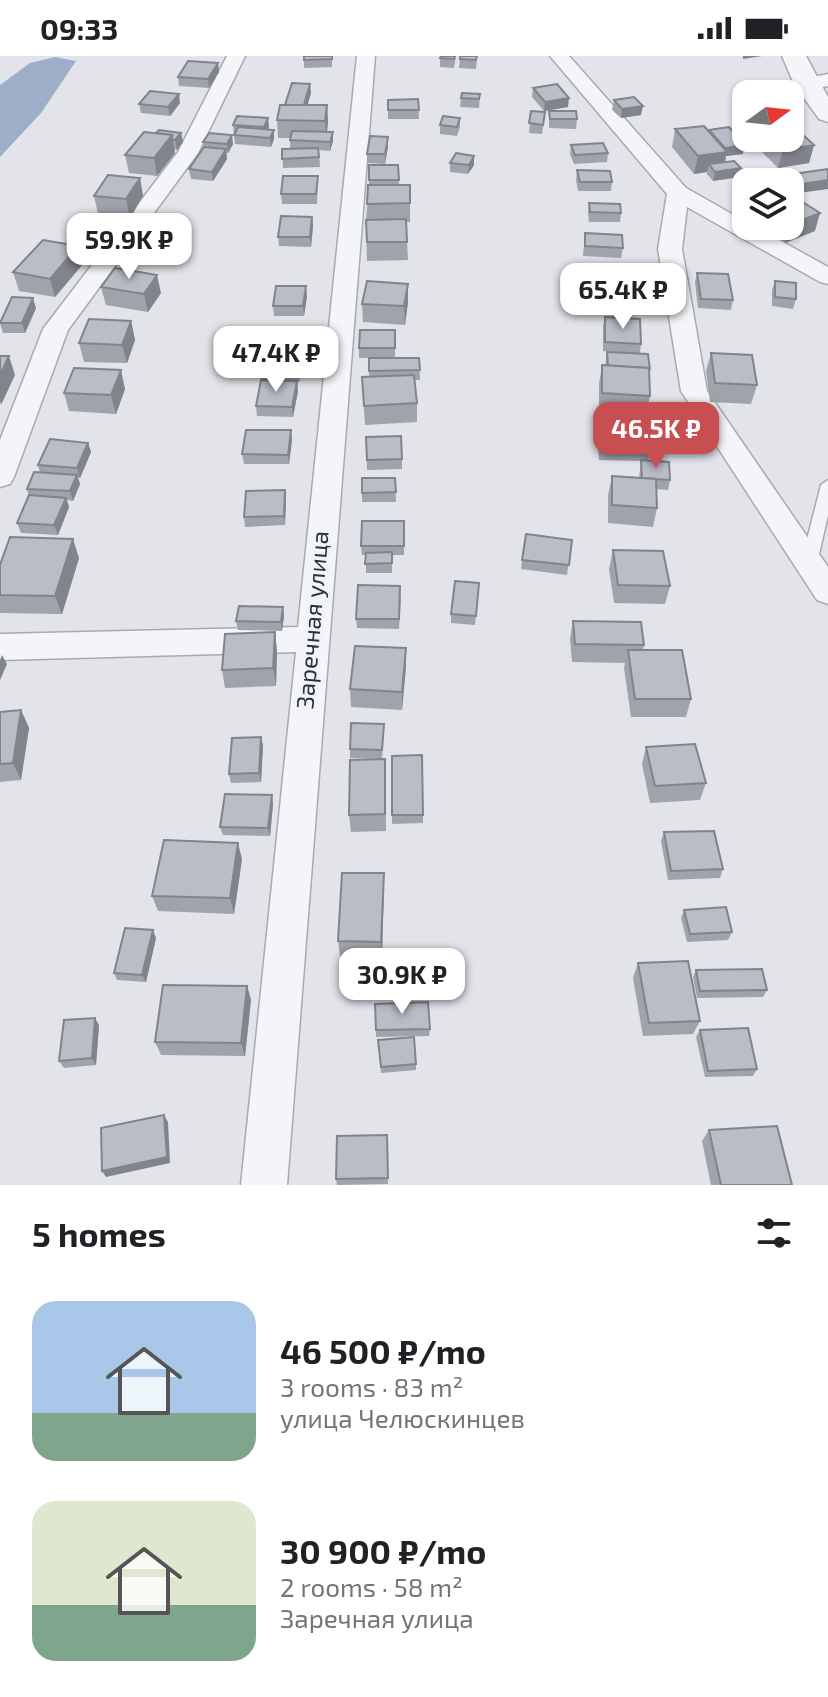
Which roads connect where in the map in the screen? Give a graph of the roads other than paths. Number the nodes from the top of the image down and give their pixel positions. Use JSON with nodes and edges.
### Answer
{"nodes":[{"id":1,"x":236,"y":56,"type":"edge"},
{"id":2,"x":366,"y":56,"type":"edge"},
{"id":3,"x":559,"y":56,"type":"edge"},
{"id":4,"x":794,"y":56,"type":"edge"},
{"id":5,"x":821,"y":96,"type":"edge"},
{"id":6,"x":678,"y":193,"type":"junction"},
{"id":7,"x":828,"y":277,"type":"edge"},
{"id":8,"x":0,"y":477,"type":"edge"},
{"id":9,"x":828,"y":485,"type":"edge"},
{"id":10,"x":809,"y":563,"type":"junction"},
{"id":11,"x":828,"y":592,"type":"edge"},
{"id":12,"x":311,"y":639,"type":"junction"},
{"id":13,"x":0,"y":647,"type":"edge"},
{"id":14,"x":264,"y":1185,"type":"edge"}],
"edges":[{"from":1,"to":8,"type":"street"},
{"from":2,"to":12,"type":"street","name":"Заречная улица"},
{"from":3,"to":6,"type":"street"},
{"from":4,"to":5,"type":"street"},
{"from":6,"to":7,"type":"street"},
{"from":6,"to":10,"type":"street"},
{"from":9,"to":10,"type":"lane"},
{"from":10,"to":11,"type":"street"},
{"from":12,"to":13,"type":"street"},
{"from":12,"to":14,"type":"street","name":"Заречная улица"}]}
